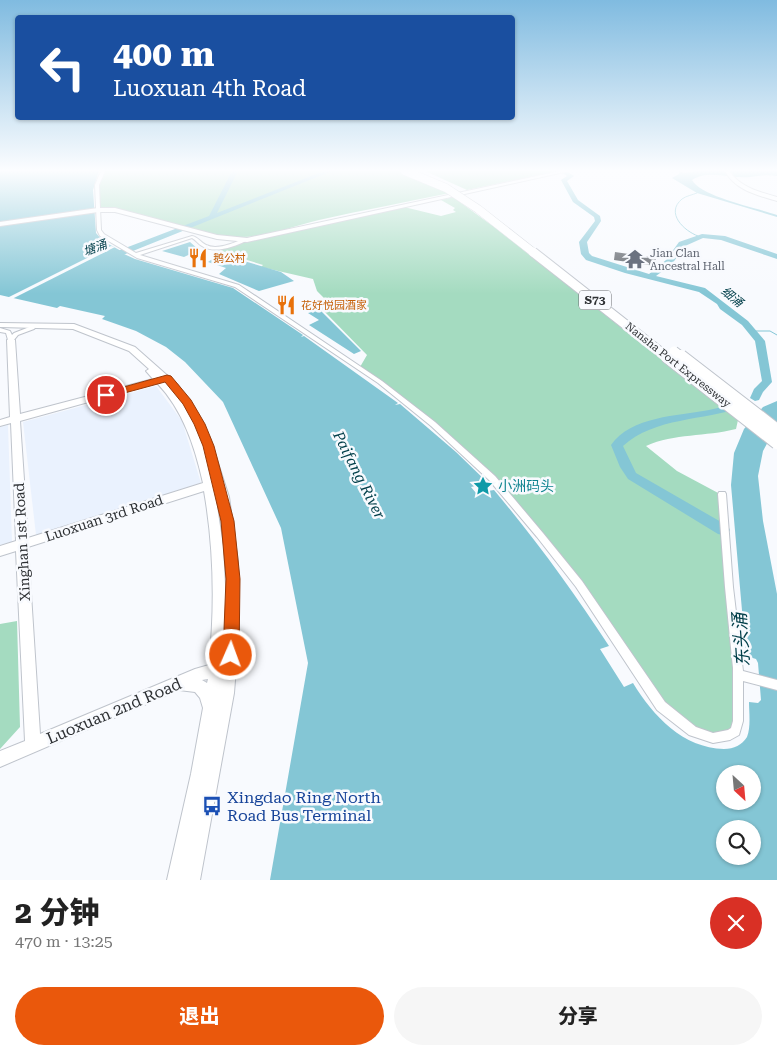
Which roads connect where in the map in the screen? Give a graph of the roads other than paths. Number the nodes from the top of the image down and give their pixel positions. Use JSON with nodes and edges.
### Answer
{"nodes":[{"id":1,"x":88,"y":212,"type":"edge"},
{"id":2,"x":96,"y":212,"type":"edge"},
{"id":3,"x":124,"y":212,"type":"edge"},
{"id":4,"x":374,"y":212,"type":"edge"},
{"id":5,"x":481,"y":212,"type":"edge"},
{"id":6,"x":491,"y":212,"type":"edge"},
{"id":7,"x":0,"y":224,"type":"edge"},
{"id":8,"x":244,"y":240,"type":"junction"},
{"id":9,"x":130,"y":253,"type":"junction"},
{"id":10,"x":0,"y":325,"type":"edge"},
{"id":11,"x":32,"y":328,"type":"junction"},
{"id":12,"x":0,"y":330,"type":"edge"},
{"id":13,"x":11,"y":340,"type":"junction"},
{"id":14,"x":164,"y":379,"type":"junction"},
{"id":15,"x":15,"y":419,"type":"junction"},
{"id":16,"x":0,"y":423,"type":"edge"},
{"id":17,"x":777,"y":430,"type":"edge"},
{"id":18,"x":777,"y":443,"type":"edge"},
{"id":19,"x":209,"y":485,"type":"junction"},
{"id":20,"x":722,"y":494,"type":"dead end"},
{"id":21,"x":21,"y":544,"type":"junction"},
{"id":22,"x":0,"y":552,"type":"edge"},
{"id":23,"x":223,"y":669,"type":"junction"},
{"id":24,"x":738,"y":675,"type":"junction"},
{"id":25,"x":177,"y":684,"type":"junction"},
{"id":26,"x":777,"y":685,"type":"edge"},
{"id":27,"x":209,"y":714,"type":"junction"},
{"id":28,"x":33,"y":745,"type":"junction"},
{"id":29,"x":0,"y":759,"type":"edge"},
{"id":30,"x":176,"y":880,"type":"edge"},
{"id":31,"x":191,"y":880,"type":"edge"}],
"edges":[{"from":1,"to":7,"type":"main road"},
{"from":2,"to":9,"type":"street"},
{"from":3,"to":8,"type":"main road"},
{"from":4,"to":8,"type":"main road"},
{"from":5,"to":18,"type":"highway","name":"Nansha Port Expressway","number":"S73","bridge":true},
{"from":6,"to":17,"type":"highway","name":"Nansha Port Expressway","number":"S73","bridge":true},
{"from":8,"to":9,"type":"street"},
{"from":9,"to":24,"type":"street"},
{"from":10,"to":14,"type":"main road"},
{"from":11,"to":12,"type":"main road"},
{"from":11,"to":13,"type":"street"},
{"from":11,"to":14,"type":"main road"},
{"from":12,"to":13,"type":"street"},
{"from":13,"to":15,"type":"main road","name":"Xinghan 1st Road"},
{"from":14,"to":15,"type":"main road"},
{"from":14,"to":19,"type":"main road"},
{"from":14,"to":23,"type":"main road"},
{"from":15,"to":16,"type":"main road"},
{"from":15,"to":21,"type":"main road","name":"Xinghan 1st Road"},
{"from":19,"to":21,"type":"main road","name":"Luoxuan 3rd Road"},
{"from":19,"to":23,"type":"main road"},
{"from":20,"to":24,"type":"street"},
{"from":21,"to":22,"type":"main road","name":"Luoxuan 3rd Road"},
{"from":21,"to":28,"type":"main road","name":"Xinghan 1st Road"},
{"from":23,"to":25,"type":"main road","name":"Luoxuan 2nd Road"},
{"from":23,"to":27,"type":"main road"},
{"from":23,"to":31,"type":"main road"},
{"from":24,"to":26,"type":"street"},
{"from":25,"to":27,"type":"main road"},
{"from":25,"to":28,"type":"main road","name":"Luoxuan 2nd Road"},
{"from":27,"to":30,"type":"main road"},
{"from":28,"to":29,"type":"main road","name":"Luoxuan 2nd Road"}]}
